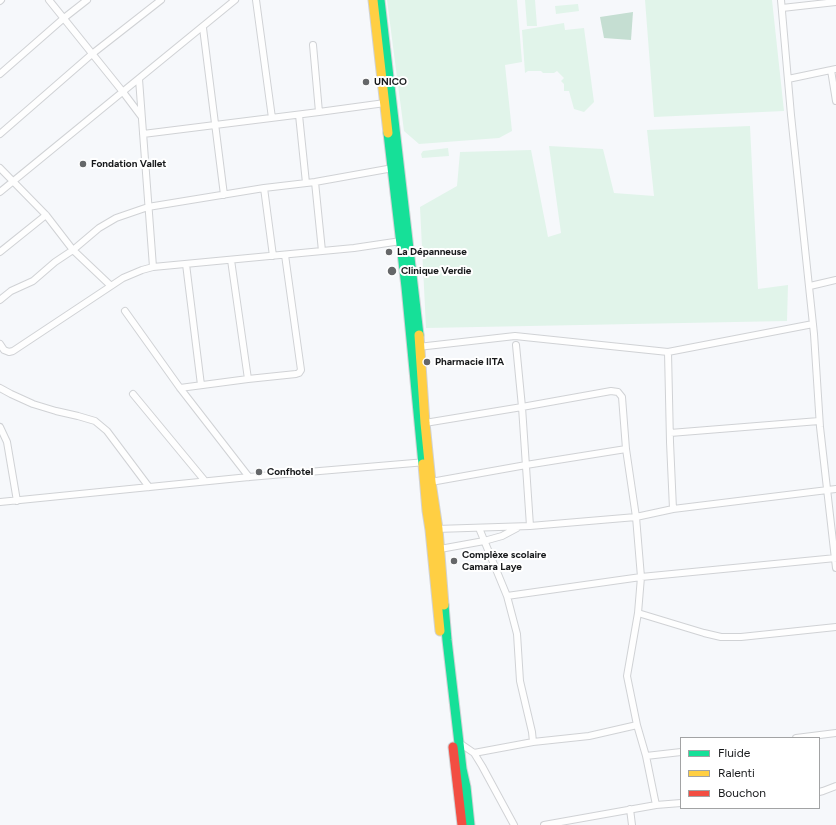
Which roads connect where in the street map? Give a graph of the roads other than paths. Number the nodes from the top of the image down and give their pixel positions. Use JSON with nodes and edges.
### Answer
{"nodes":[{"id":1,"x":49,"y":0,"type":"edge"},
{"id":2,"x":87,"y":0,"type":"edge"},
{"id":3,"x":161,"y":0,"type":"edge"},
{"id":4,"x":236,"y":0,"type":"edge"},
{"id":5,"x":256,"y":0,"type":"edge"},
{"id":6,"x":373,"y":0,"type":"edge"},
{"id":7,"x":380,"y":0,"type":"edge"},
{"id":8,"x":781,"y":0,"type":"edge"},
{"id":9,"x":835,"y":1,"type":"edge"},
{"id":10,"x":782,"y":8,"type":"junction"},
{"id":11,"x":836,"y":9,"type":"edge"},
{"id":12,"x":64,"y":18,"type":"junction"},
{"id":13,"x":203,"y":28,"type":"junction"},
{"id":14,"x":313,"y":45,"type":"dead end"},
{"id":15,"x":92,"y":54,"type":"junction"},
{"id":16,"x":834,"y":70,"type":"edge"},
{"id":17,"x":0,"y":74,"type":"edge"},
{"id":18,"x":139,"y":79,"type":"junction"},
{"id":19,"x":788,"y":79,"type":"junction"},
{"id":20,"x":123,"y":92,"type":"junction"},
{"id":21,"x":836,"y":101,"type":"edge"},
{"id":22,"x":385,"y":103,"type":"junction"},
{"id":23,"x":319,"y":112,"type":"junction"},
{"id":24,"x":299,"y":115,"type":"junction"},
{"id":25,"x":141,"y":116,"type":"junction"},
{"id":26,"x":272,"y":118,"type":"junction"},
{"id":27,"x":215,"y":125,"type":"junction"},
{"id":28,"x":0,"y":134,"type":"edge"},
{"id":29,"x":143,"y":134,"type":"junction"},
{"id":30,"x":393,"y":138,"type":"junction"},
{"id":31,"x":0,"y":168,"type":"edge"},
{"id":32,"x":393,"y":168,"type":"junction"},
{"id":33,"x":13,"y":182,"type":"junction"},
{"id":34,"x":316,"y":182,"type":"junction"},
{"id":35,"x":306,"y":183,"type":"junction"},
{"id":36,"x":264,"y":188,"type":"junction"},
{"id":37,"x":0,"y":192,"type":"edge"},
{"id":38,"x":224,"y":195,"type":"junction"},
{"id":39,"x":148,"y":207,"type":"junction"},
{"id":40,"x":46,"y":215,"type":"junction"},
{"id":41,"x":401,"y":241,"type":"junction"},
{"id":42,"x":73,"y":250,"type":"junction"},
{"id":43,"x":322,"y":251,"type":"junction"},
{"id":44,"x":0,"y":252,"type":"edge"},
{"id":45,"x":285,"y":255,"type":"junction"},
{"id":46,"x":273,"y":256,"type":"junction"},
{"id":47,"x":231,"y":260,"type":"junction"},
{"id":48,"x":186,"y":264,"type":"junction"},
{"id":49,"x":153,"y":267,"type":"junction"},
{"id":50,"x":836,"y":280,"type":"edge"},
{"id":51,"x":111,"y":286,"type":"junction"},
{"id":52,"x":810,"y":286,"type":"junction"},
{"id":53,"x":0,"y":300,"type":"edge"},
{"id":54,"x":125,"y":311,"type":"dead end"},
{"id":55,"x":813,"y":324,"type":"junction"},
{"id":56,"x":0,"y":344,"type":"edge"},
{"id":57,"x":516,"y":345,"type":"dead end"},
{"id":58,"x":416,"y":347,"type":"junction"},
{"id":59,"x":668,"y":352,"type":"junction"},
{"id":60,"x":248,"y":379,"type":"junction"},
{"id":61,"x":201,"y":385,"type":"junction"},
{"id":62,"x":0,"y":388,"type":"edge"},
{"id":63,"x":180,"y":388,"type":"junction"},
{"id":64,"x":133,"y":394,"type":"dead end"},
{"id":65,"x":522,"y":407,"type":"junction"},
{"id":66,"x":820,"y":421,"type":"junction"},
{"id":67,"x":425,"y":423,"type":"junction"},
{"id":68,"x":0,"y":427,"type":"edge"},
{"id":69,"x":670,"y":433,"type":"junction"},
{"id":70,"x":626,"y":450,"type":"junction"},
{"id":71,"x":426,"y":462,"type":"junction"},
{"id":72,"x":526,"y":465,"type":"junction"},
{"id":73,"x":249,"y":477,"type":"junction"},
{"id":74,"x":205,"y":481,"type":"junction"},
{"id":75,"x":432,"y":482,"type":"junction"},
{"id":76,"x":149,"y":487,"type":"junction"},
{"id":77,"x":826,"y":489,"type":"junction"},
{"id":78,"x":836,"y":489,"type":"edge"},
{"id":79,"x":17,"y":500,"type":"junction"},
{"id":80,"x":0,"y":502,"type":"edge"},
{"id":81,"x":673,"y":510,"type":"junction"},
{"id":82,"x":636,"y":517,"type":"junction"},
{"id":83,"x":530,"y":526,"type":"junction"},
{"id":84,"x":519,"y":527,"type":"junction"},
{"id":85,"x":479,"y":528,"type":"junction"},
{"id":86,"x":434,"y":530,"type":"junction"},
{"id":87,"x":484,"y":541,"type":"junction"},
{"id":88,"x":440,"y":549,"type":"junction"},
{"id":89,"x":835,"y":558,"type":"edge"},
{"id":90,"x":836,"y":568,"type":"edge"},
{"id":91,"x":641,"y":577,"type":"junction"},
{"id":92,"x":507,"y":596,"type":"junction"},
{"id":93,"x":638,"y":613,"type":"junction"},
{"id":94,"x":836,"y":627,"type":"edge"},
{"id":95,"x":637,"y":725,"type":"junction"},
{"id":96,"x":836,"y":733,"type":"edge"},
{"id":97,"x":804,"y":737,"type":"edge"},
{"id":98,"x":533,"y":742,"type":"junction"},
{"id":99,"x":456,"y":743,"type":"junction"},
{"id":100,"x":680,"y":752,"type":"edge"},
{"id":101,"x":474,"y":753,"type":"junction"},
{"id":102,"x":646,"y":756,"type":"junction"},
{"id":103,"x":836,"y":786,"type":"edge"},
{"id":104,"x":820,"y":792,"type":"edge"},
{"id":105,"x":680,"y":803,"type":"edge"},
{"id":106,"x":656,"y":805,"type":"junction"},
{"id":107,"x":630,"y":809,"type":"junction"},
{"id":108,"x":577,"y":822,"type":"edge"},
{"id":109,"x":462,"y":825,"type":"edge"},
{"id":110,"x":470,"y":825,"type":"edge"},
{"id":111,"x":514,"y":825,"type":"edge"},
{"id":112,"x":544,"y":825,"type":"edge"},
{"id":113,"x":632,"y":825,"type":"edge"}],
"edges":[{"from":1,"to":12,"type":"street"},
{"from":2,"to":12,"type":"street"},
{"from":3,"to":15,"type":"street"},
{"from":4,"to":13,"type":"street"},
{"from":5,"to":26,"type":"street"},
{"from":6,"to":22,"type":"main road"},
{"from":7,"to":30,"type":"main road"},
{"from":8,"to":10,"type":"street"},
{"from":9,"to":10,"type":"street"},
{"from":9,"to":11,"type":"street"},
{"from":10,"to":19,"type":"street"},
{"from":12,"to":15,"type":"street"},
{"from":12,"to":17,"type":"street"},
{"from":13,"to":18,"type":"street"},
{"from":13,"to":27,"type":"street"},
{"from":14,"to":23,"type":"street"},
{"from":15,"to":20,"type":"street"},
{"from":15,"to":28,"type":"street"},
{"from":16,"to":19,"type":"street"},
{"from":16,"to":21,"type":"street"},
{"from":18,"to":20,"type":"street"},
{"from":18,"to":25,"type":"street"},
{"from":19,"to":52,"type":"street"},
{"from":20,"to":25,"type":"street"},
{"from":20,"to":33,"type":"street"},
{"from":22,"to":23,"type":"street"},
{"from":22,"to":30,"type":"main road"},
{"from":23,"to":24,"type":"street"},
{"from":24,"to":26,"type":"street"},
{"from":24,"to":35,"type":"street"},
{"from":25,"to":29,"type":"street"},
{"from":26,"to":27,"type":"street"},
{"from":27,"to":29,"type":"street"},
{"from":27,"to":38,"type":"street"},
{"from":29,"to":39,"type":"street"},
{"from":30,"to":32,"type":"main road"},
{"from":30,"to":58,"type":"main road"},
{"from":31,"to":33,"type":"street"},
{"from":32,"to":34,"type":"street"},
{"from":32,"to":41,"type":"main road"},
{"from":33,"to":37,"type":"street"},
{"from":33,"to":40,"type":"street"},
{"from":34,"to":35,"type":"street"},
{"from":34,"to":43,"type":"street"},
{"from":35,"to":36,"type":"street"},
{"from":36,"to":38,"type":"street"},
{"from":36,"to":46,"type":"street"},
{"from":38,"to":39,"type":"street"},
{"from":39,"to":42,"type":"street"},
{"from":39,"to":49,"type":"street"},
{"from":40,"to":42,"type":"street"},
{"from":40,"to":44,"type":"street"},
{"from":41,"to":43,"type":"street"},
{"from":41,"to":58,"type":"main road"},
{"from":42,"to":51,"type":"street"},
{"from":42,"to":53,"type":"street"},
{"from":43,"to":45,"type":"street"},
{"from":45,"to":46,"type":"street"},
{"from":45,"to":60,"type":"street"},
{"from":46,"to":47,"type":"street"},
{"from":47,"to":48,"type":"street"},
{"from":47,"to":60,"type":"street"},
{"from":48,"to":49,"type":"street"},
{"from":48,"to":61,"type":"street"},
{"from":49,"to":51,"type":"street"},
{"from":50,"to":52,"type":"street"},
{"from":51,"to":56,"type":"street"},
{"from":52,"to":55,"type":"street"},
{"from":54,"to":63,"type":"street"},
{"from":55,"to":59,"type":"street"},
{"from":55,"to":66,"type":"street"},
{"from":57,"to":65,"type":"street"},
{"from":58,"to":59,"type":"street"},
{"from":58,"to":67,"type":"main road"},
{"from":58,"to":71,"type":"main road"},
{"from":59,"to":69,"type":"street"},
{"from":60,"to":61,"type":"street"},
{"from":61,"to":63,"type":"street"},
{"from":62,"to":76,"type":"street"},
{"from":63,"to":73,"type":"street"},
{"from":64,"to":74,"type":"street"},
{"from":65,"to":67,"type":"street"},
{"from":65,"to":70,"type":"street"},
{"from":65,"to":72,"type":"street"},
{"from":66,"to":69,"type":"street"},
{"from":66,"to":77,"type":"street"},
{"from":67,"to":71,"type":"main road"},
{"from":68,"to":79,"type":"street"},
{"from":69,"to":81,"type":"street"},
{"from":70,"to":72,"type":"street"},
{"from":70,"to":82,"type":"street"},
{"from":71,"to":73,"type":"street"},
{"from":71,"to":75,"type":"main road"},
{"from":71,"to":86,"type":"main road"},
{"from":72,"to":75,"type":"street"},
{"from":72,"to":83,"type":"street"},
{"from":73,"to":74,"type":"street"},
{"from":74,"to":76,"type":"street"},
{"from":75,"to":86,"type":"main road"},
{"from":76,"to":79,"type":"street"},
{"from":77,"to":78,"type":"street"},
{"from":77,"to":81,"type":"street"},
{"from":77,"to":89,"type":"street"},
{"from":79,"to":80,"type":"street"},
{"from":81,"to":82,"type":"street"},
{"from":82,"to":83,"type":"street"},
{"from":82,"to":91,"type":"street"},
{"from":83,"to":84,"type":"street"},
{"from":84,"to":85,"type":"street"},
{"from":84,"to":87,"type":"street"},
{"from":85,"to":86,"type":"street"},
{"from":85,"to":87,"type":"street"},
{"from":86,"to":88,"type":"main road"},
{"from":86,"to":99,"type":"main road"},
{"from":87,"to":88,"type":"street"},
{"from":87,"to":92,"type":"street"},
{"from":88,"to":99,"type":"main road"},
{"from":89,"to":90,"type":"street"},
{"from":89,"to":91,"type":"street"},
{"from":91,"to":92,"type":"street"},
{"from":91,"to":93,"type":"street"},
{"from":92,"to":98,"type":"street"},
{"from":93,"to":94,"type":"street"},
{"from":93,"to":95,"type":"street"},
{"from":95,"to":98,"type":"street"},
{"from":95,"to":102,"type":"street"},
{"from":96,"to":97,"type":"street"},
{"from":98,"to":101,"type":"street"},
{"from":99,"to":101,"type":"street"},
{"from":99,"to":109,"type":"main road"},
{"from":99,"to":110,"type":"main road"},
{"from":100,"to":102,"type":"street"},
{"from":101,"to":111,"type":"street"},
{"from":102,"to":106,"type":"street"},
{"from":103,"to":104,"type":"street"},
{"from":105,"to":106,"type":"street"},
{"from":106,"to":107,"type":"street"},
{"from":107,"to":108,"type":"street"},
{"from":107,"to":113,"type":"street"},
{"from":108,"to":112,"type":"street"}]}
